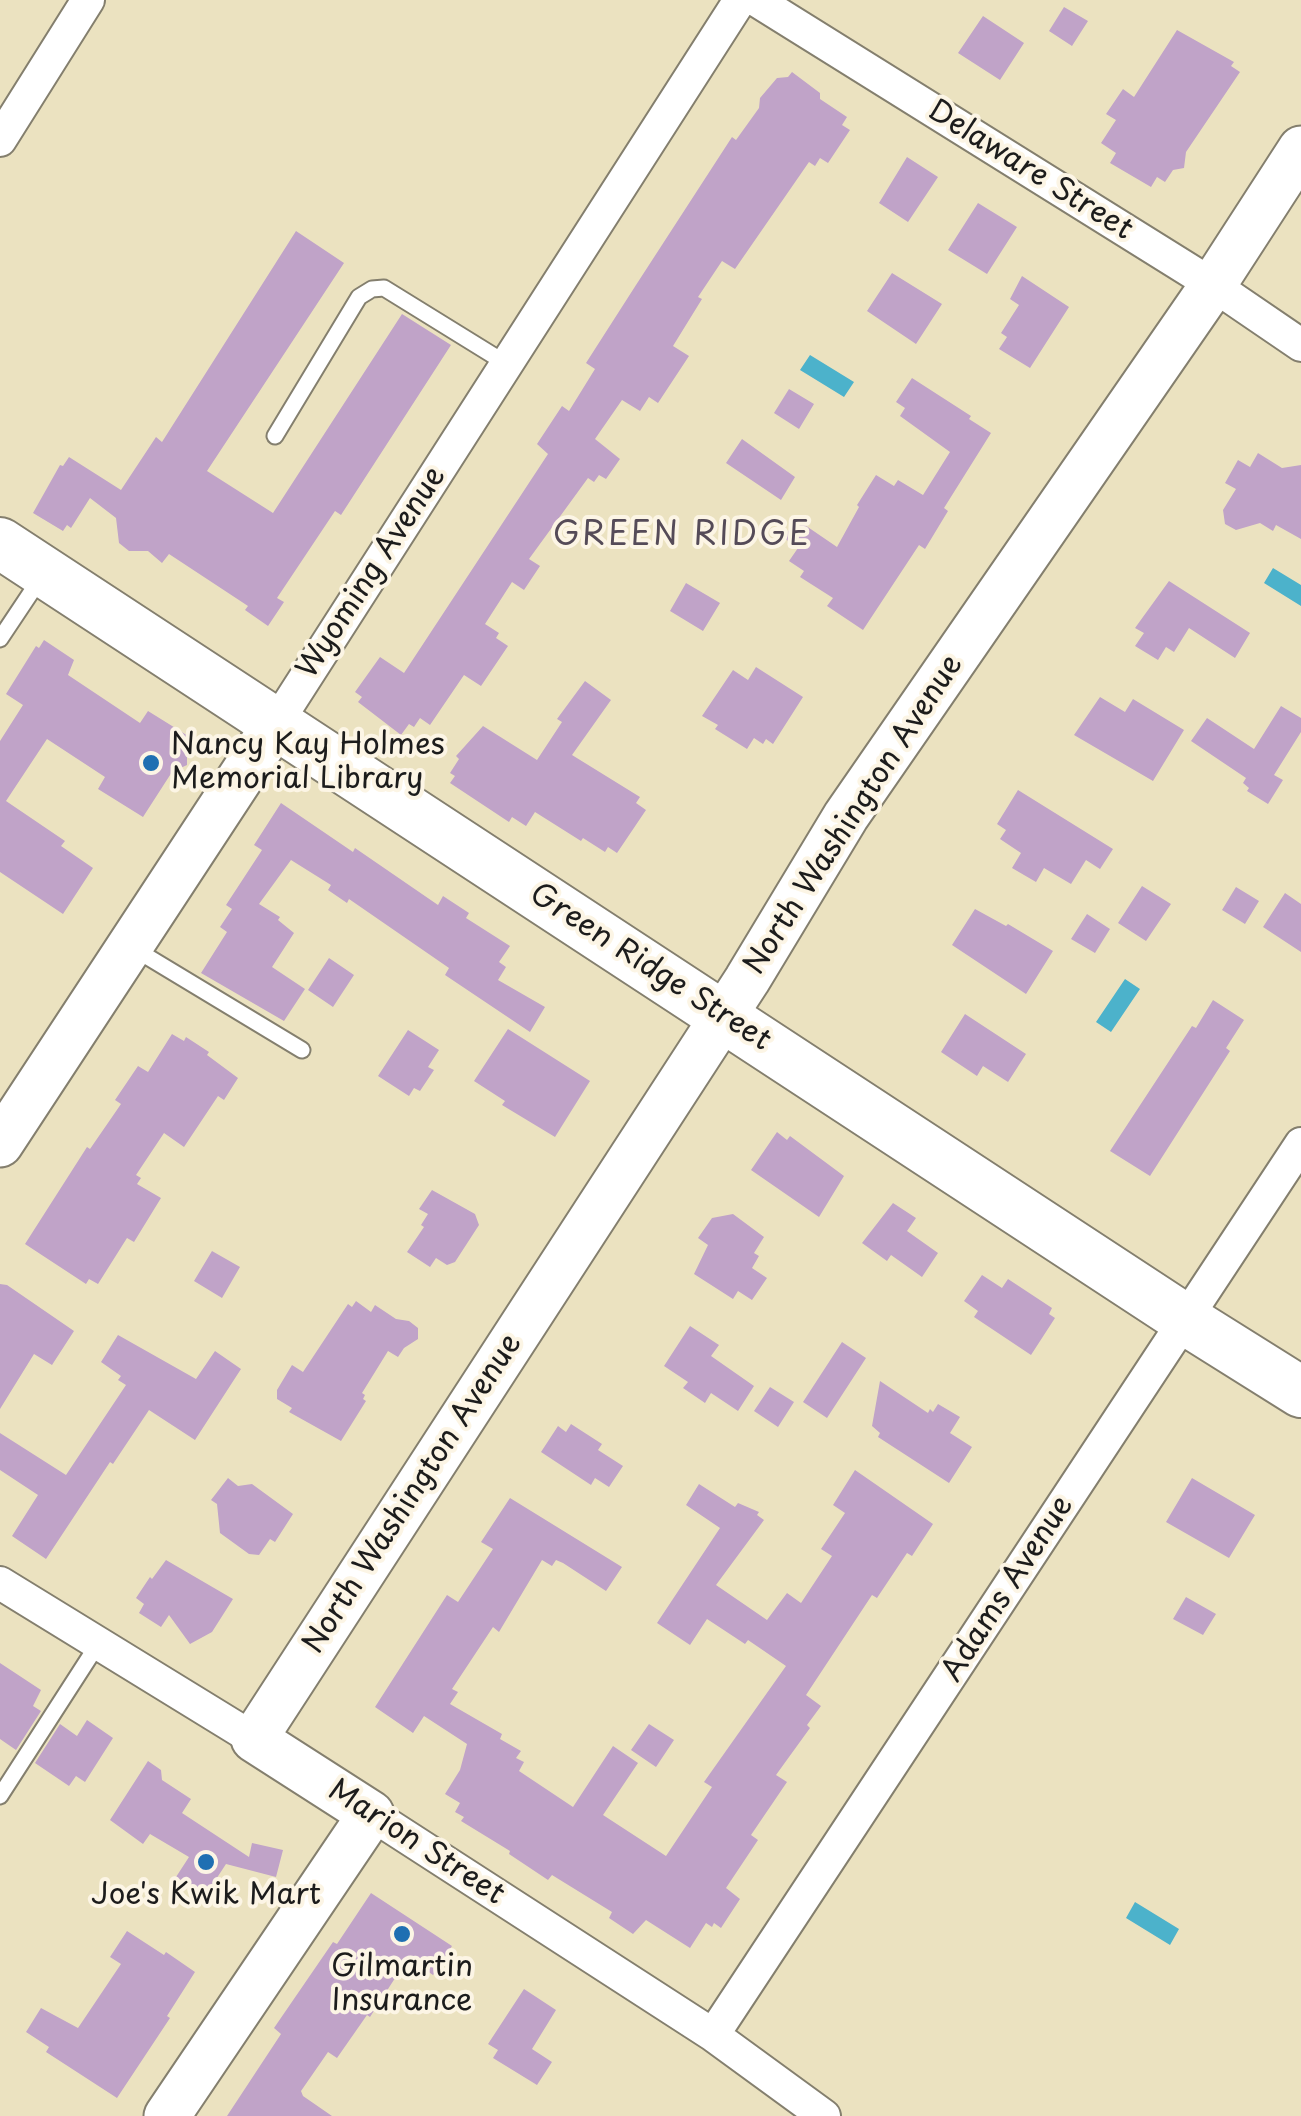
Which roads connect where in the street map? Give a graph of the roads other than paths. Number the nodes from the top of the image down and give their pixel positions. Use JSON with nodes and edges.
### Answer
{"nodes":[{"id":1,"x":88,"y":0,"type":"edge"},
{"id":2,"x":740,"y":0,"type":"edge"},
{"id":3,"x":756,"y":0,"type":"edge"},
{"id":4,"x":0,"y":140,"type":"edge"},
{"id":5,"x":1301,"y":148,"type":"edge"},
{"id":6,"x":1213,"y":285,"type":"junction"},
{"id":7,"x":1301,"y":345,"type":"edge"},
{"id":8,"x":507,"y":364,"type":"junction"},
{"id":9,"x":275,"y":436,"type":"dead end"},
{"id":10,"x":0,"y":543,"type":"edge"},
{"id":11,"x":45,"y":572,"type":"junction"},
{"id":12,"x":0,"y":639,"type":"edge"},
{"id":13,"x":277,"y":722,"type":"junction"},
{"id":14,"x":130,"y":946,"type":"junction"},
{"id":15,"x":723,"y":1016,"type":"junction"},
{"id":16,"x":302,"y":1050,"type":"dead end"},
{"id":17,"x":0,"y":1144,"type":"edge"},
{"id":18,"x":1301,"y":1144,"type":"edge"},
{"id":19,"x":1186,"y":1320,"type":"junction"},
{"id":20,"x":1301,"y":1392,"type":"edge"},
{"id":21,"x":0,"y":1583,"type":"edge"},
{"id":22,"x":98,"y":1644,"type":"junction"},
{"id":23,"x":254,"y":1739,"type":"junction"},
{"id":24,"x":0,"y":1796,"type":"edge"},
{"id":25,"x":371,"y":1814,"type":"junction"},
{"id":26,"x":713,"y":2034,"type":"junction"},
{"id":27,"x":167,"y":2116,"type":"edge"},
{"id":28,"x":824,"y":2116,"type":"edge"}],
"edges":[{"from":1,"to":4,"type":"street"},
{"from":2,"to":8,"type":"street","name":"Wyoming Avenue"},
{"from":3,"to":6,"type":"street","name":"Delaware Street"},
{"from":5,"to":6,"type":"street","name":"North Washington Avenue"},
{"from":6,"to":7,"type":"street","name":"Delaware Street"},
{"from":6,"to":15,"type":"street","name":"North Washington Avenue"},
{"from":8,"to":9,"type":"lane"},
{"from":8,"to":13,"type":"street","name":"Wyoming Avenue"},
{"from":10,"to":11,"type":"main road","name":"Green Ridge Street"},
{"from":11,"to":12,"type":"lane"},
{"from":11,"to":13,"type":"main road","name":"Green Ridge Street"},
{"from":13,"to":14,"type":"street","name":"Wyoming Avenue"},
{"from":13,"to":15,"type":"main road","name":"Green Ridge Street"},
{"from":14,"to":16,"type":"lane"},
{"from":14,"to":17,"type":"street","name":"Wyoming Avenue"},
{"from":15,"to":19,"type":"main road","name":"Green Ridge Street"},
{"from":15,"to":23,"type":"street","name":"North Washington Avenue"},
{"from":18,"to":19,"type":"street","name":"Adams Avenue"},
{"from":19,"to":20,"type":"main road","name":"Green Ridge Street"},
{"from":19,"to":26,"type":"street","name":"Adams Avenue"},
{"from":21,"to":22,"type":"street","name":"Marion Street"},
{"from":22,"to":23,"type":"street","name":"Marion Street"},
{"from":22,"to":24,"type":"lane"},
{"from":23,"to":25,"type":"street","name":"Marion Street"},
{"from":25,"to":26,"type":"street","name":"Marion Street"},
{"from":25,"to":27,"type":"street"},
{"from":26,"to":28,"type":"street","name":"Marion Street"}]}
